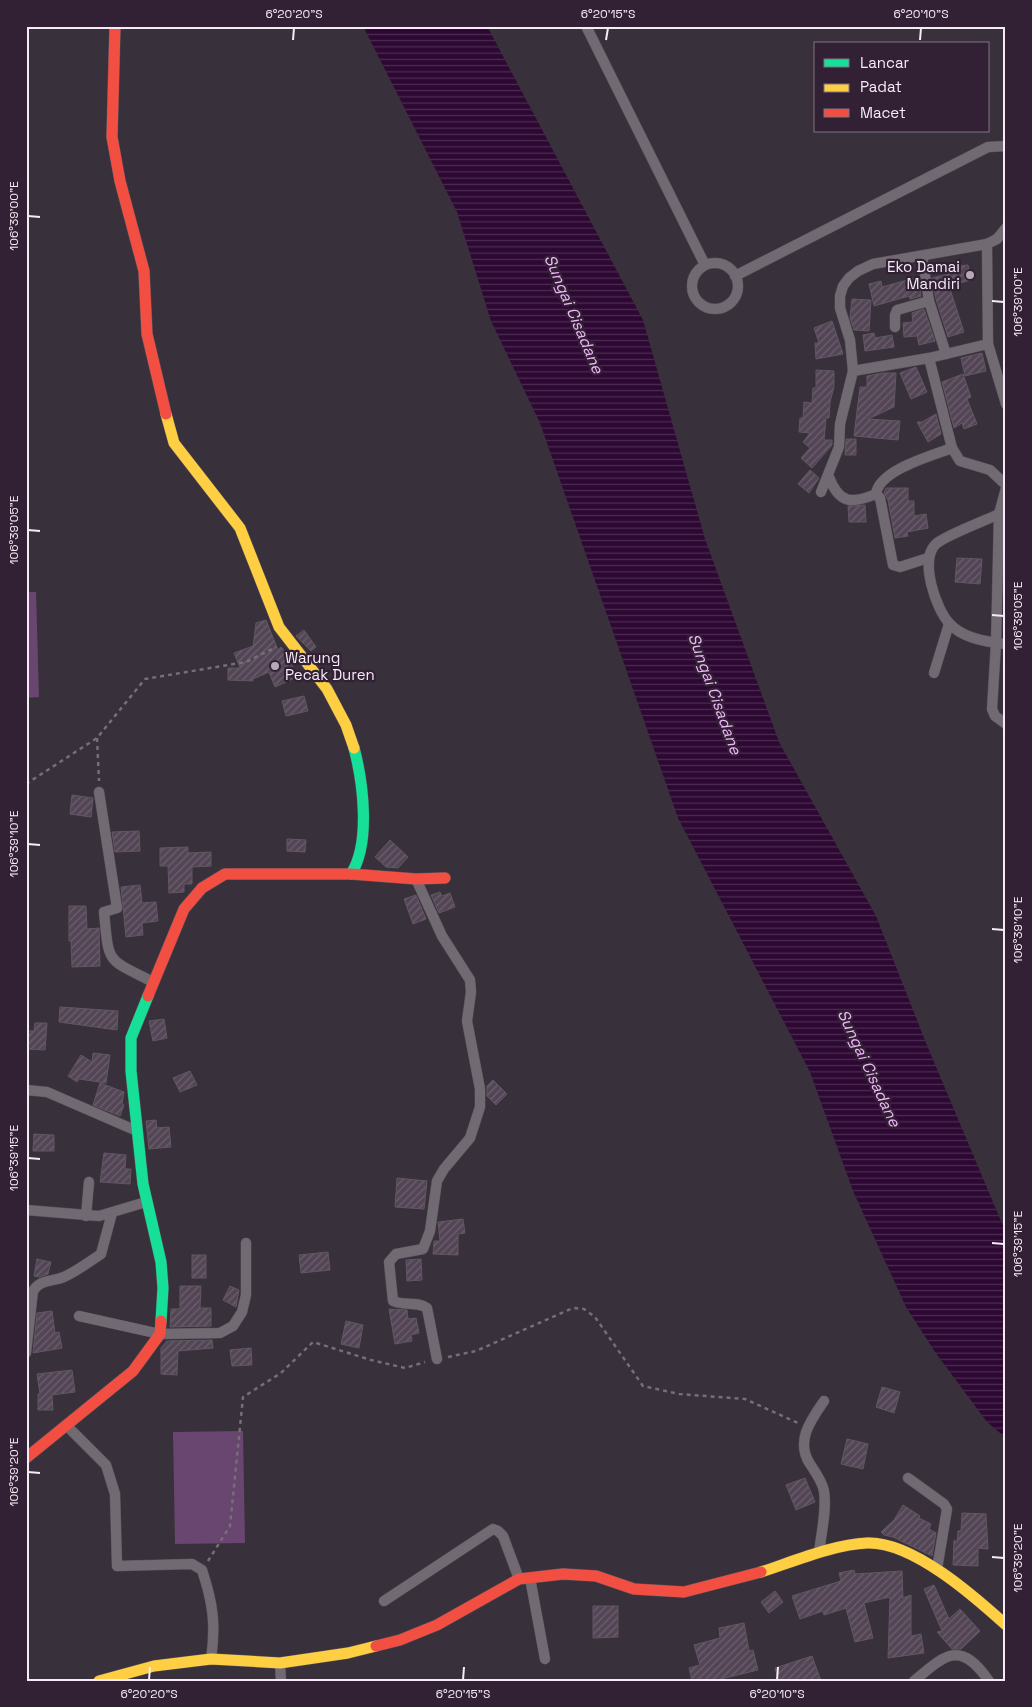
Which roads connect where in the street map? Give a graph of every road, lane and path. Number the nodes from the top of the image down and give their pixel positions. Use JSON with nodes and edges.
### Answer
{"nodes":[{"id":1,"x":115,"y":26,"type":"edge"},
{"id":2,"x":586,"y":26,"type":"edge"},
{"id":3,"x":1006,"y":146,"type":"edge"},
{"id":4,"x":1005,"y":233,"type":"edge"},
{"id":5,"x":987,"y":244,"type":"junction"},
{"id":6,"x":922,"y":256,"type":"junction"},
{"id":7,"x":705,"y":265,"type":"junction"},
{"id":8,"x":735,"y":276,"type":"junction"},
{"id":9,"x":929,"y":302,"type":"junction"},
{"id":10,"x":895,"y":326,"type":"dead end"},
{"id":11,"x":988,"y":344,"type":"junction"},
{"id":12,"x":946,"y":354,"type":"junction"},
{"id":13,"x":929,"y":358,"type":"junction"},
{"id":14,"x":853,"y":371,"type":"junction"},
{"id":15,"x":1006,"y":404,"type":"edge"},
{"id":16,"x":952,"y":448,"type":"junction"},
{"id":17,"x":829,"y":477,"type":"junction"},
{"id":18,"x":1006,"y":486,"type":"edge"},
{"id":19,"x":821,"y":492,"type":"dead end"},
{"id":20,"x":876,"y":494,"type":"junction"},
{"id":21,"x":1002,"y":514,"type":"edge"},
{"id":22,"x":928,"y":558,"type":"junction"},
{"id":23,"x":949,"y":624,"type":"junction"},
{"id":24,"x":287,"y":642,"type":"junction"},
{"id":25,"x":1001,"y":643,"type":"edge"},
{"id":26,"x":934,"y":673,"type":"dead end"},
{"id":27,"x":1006,"y":724,"type":"edge"},
{"id":28,"x":97,"y":738,"type":"junction"},
{"id":29,"x":26,"y":784,"type":"edge"},
{"id":30,"x":99,"y":792,"type":"joint"},
{"id":31,"x":351,"y":874,"type":"junction"},
{"id":32,"x":444,"y":878,"type":"dead end"},
{"id":33,"x":416,"y":879,"type":"junction"},
{"id":34,"x":153,"y":982,"type":"junction"},
{"id":35,"x":26,"y":1090,"type":"edge"},
{"id":36,"x":137,"y":1131,"type":"junction"},
{"id":37,"x":89,"y":1182,"type":"dead end"},
{"id":38,"x":146,"y":1202,"type":"junction"},
{"id":39,"x":26,"y":1210,"type":"edge"},
{"id":40,"x":112,"y":1213,"type":"junction"},
{"id":41,"x":86,"y":1216,"type":"junction"},
{"id":42,"x":246,"y":1243,"type":"dead end"},
{"id":43,"x":79,"y":1316,"type":"dead end"},
{"id":44,"x":160,"y":1334,"type":"junction"},
{"id":45,"x":26,"y":1353,"type":"edge"},
{"id":46,"x":437,"y":1359,"type":"junction"},
{"id":47,"x":824,"y":1401,"type":"dead end"},
{"id":48,"x":66,"y":1426,"type":"junction"},
{"id":49,"x":806,"y":1427,"type":"junction"},
{"id":50,"x":26,"y":1458,"type":"edge"},
{"id":51,"x":908,"y":1478,"type":"dead end"},
{"id":52,"x":819,"y":1553,"type":"junction"},
{"id":53,"x":937,"y":1569,"type":"junction"},
{"id":54,"x":202,"y":1570,"type":"junction"},
{"id":55,"x":524,"y":1579,"type":"junction"},
{"id":56,"x":384,"y":1601,"type":"dead end"},
{"id":57,"x":1006,"y":1625,"type":"edge"},
{"id":58,"x":211,"y":1659,"type":"junction"},
{"id":59,"x":546,"y":1659,"type":"dead end"},
{"id":60,"x":280,"y":1663,"type":"junction"},
{"id":61,"x":99,"y":1681,"type":"edge"},
{"id":62,"x":281,"y":1681,"type":"edge"},
{"id":63,"x":914,"y":1681,"type":"edge"},
{"id":64,"x":989,"y":1681,"type":"edge"}],
"edges":[{"from":1,"to":24,"type":"street"},
{"from":2,"to":7,"type":"street"},
{"from":3,"to":8,"type":"street"},
{"from":4,"to":5,"type":"street"},
{"from":5,"to":6,"type":"street"},
{"from":5,"to":11,"type":"street"},
{"from":6,"to":9,"type":"street"},
{"from":6,"to":14,"type":"street"},
{"from":7,"to":8,"type":"street"},
{"from":7,"to":8,"type":"street"},
{"from":9,"to":10,"type":"street"},
{"from":9,"to":12,"type":"street"},
{"from":11,"to":12,"type":"street"},
{"from":11,"to":15,"type":"street"},
{"from":12,"to":13,"type":"street"},
{"from":13,"to":14,"type":"street"},
{"from":13,"to":16,"type":"street"},
{"from":14,"to":17,"type":"street"},
{"from":16,"to":18,"type":"street"},
{"from":16,"to":20,"type":"street"},
{"from":17,"to":19,"type":"street"},
{"from":17,"to":20,"type":"street"},
{"from":18,"to":21,"type":"street"},
{"from":20,"to":22,"type":"street"},
{"from":21,"to":22,"type":"street"},
{"from":21,"to":25,"type":"street"},
{"from":22,"to":23,"type":"street"},
{"from":23,"to":25,"type":"street"},
{"from":23,"to":26,"type":"street"},
{"from":24,"to":28,"type":"path"},
{"from":24,"to":31,"type":"street"},
{"from":25,"to":27,"type":"street"},
{"from":28,"to":29,"type":"path"},
{"from":28,"to":30,"type":"path"},
{"from":30,"to":34,"type":"street"},
{"from":31,"to":33,"type":"street"},
{"from":31,"to":34,"type":"street"},
{"from":32,"to":33,"type":"street"},
{"from":33,"to":46,"type":"street"},
{"from":34,"to":36,"type":"street"},
{"from":35,"to":36,"type":"street"},
{"from":36,"to":38,"type":"street"},
{"from":37,"to":41,"type":"street"},
{"from":38,"to":40,"type":"street"},
{"from":38,"to":44,"type":"street"},
{"from":39,"to":41,"type":"street"},
{"from":40,"to":41,"type":"street"},
{"from":40,"to":45,"type":"street"},
{"from":42,"to":44,"type":"street"},
{"from":43,"to":44,"type":"street"},
{"from":44,"to":48,"type":"street"},
{"from":46,"to":49,"type":"path"},
{"from":46,"to":54,"type":"path"},
{"from":47,"to":49,"type":"street"},
{"from":48,"to":50,"type":"street"},
{"from":48,"to":54,"type":"street"},
{"from":49,"to":52,"type":"street"},
{"from":51,"to":53,"type":"street"},
{"from":52,"to":53,"type":"street"},
{"from":52,"to":55,"type":"street"},
{"from":53,"to":57,"type":"street"},
{"from":54,"to":58,"type":"street"},
{"from":55,"to":56,"type":"street"},
{"from":55,"to":59,"type":"street"},
{"from":55,"to":60,"type":"street"},
{"from":58,"to":60,"type":"street"},
{"from":58,"to":61,"type":"street"},
{"from":60,"to":62,"type":"street"},
{"from":63,"to":64,"type":"street"}]}
